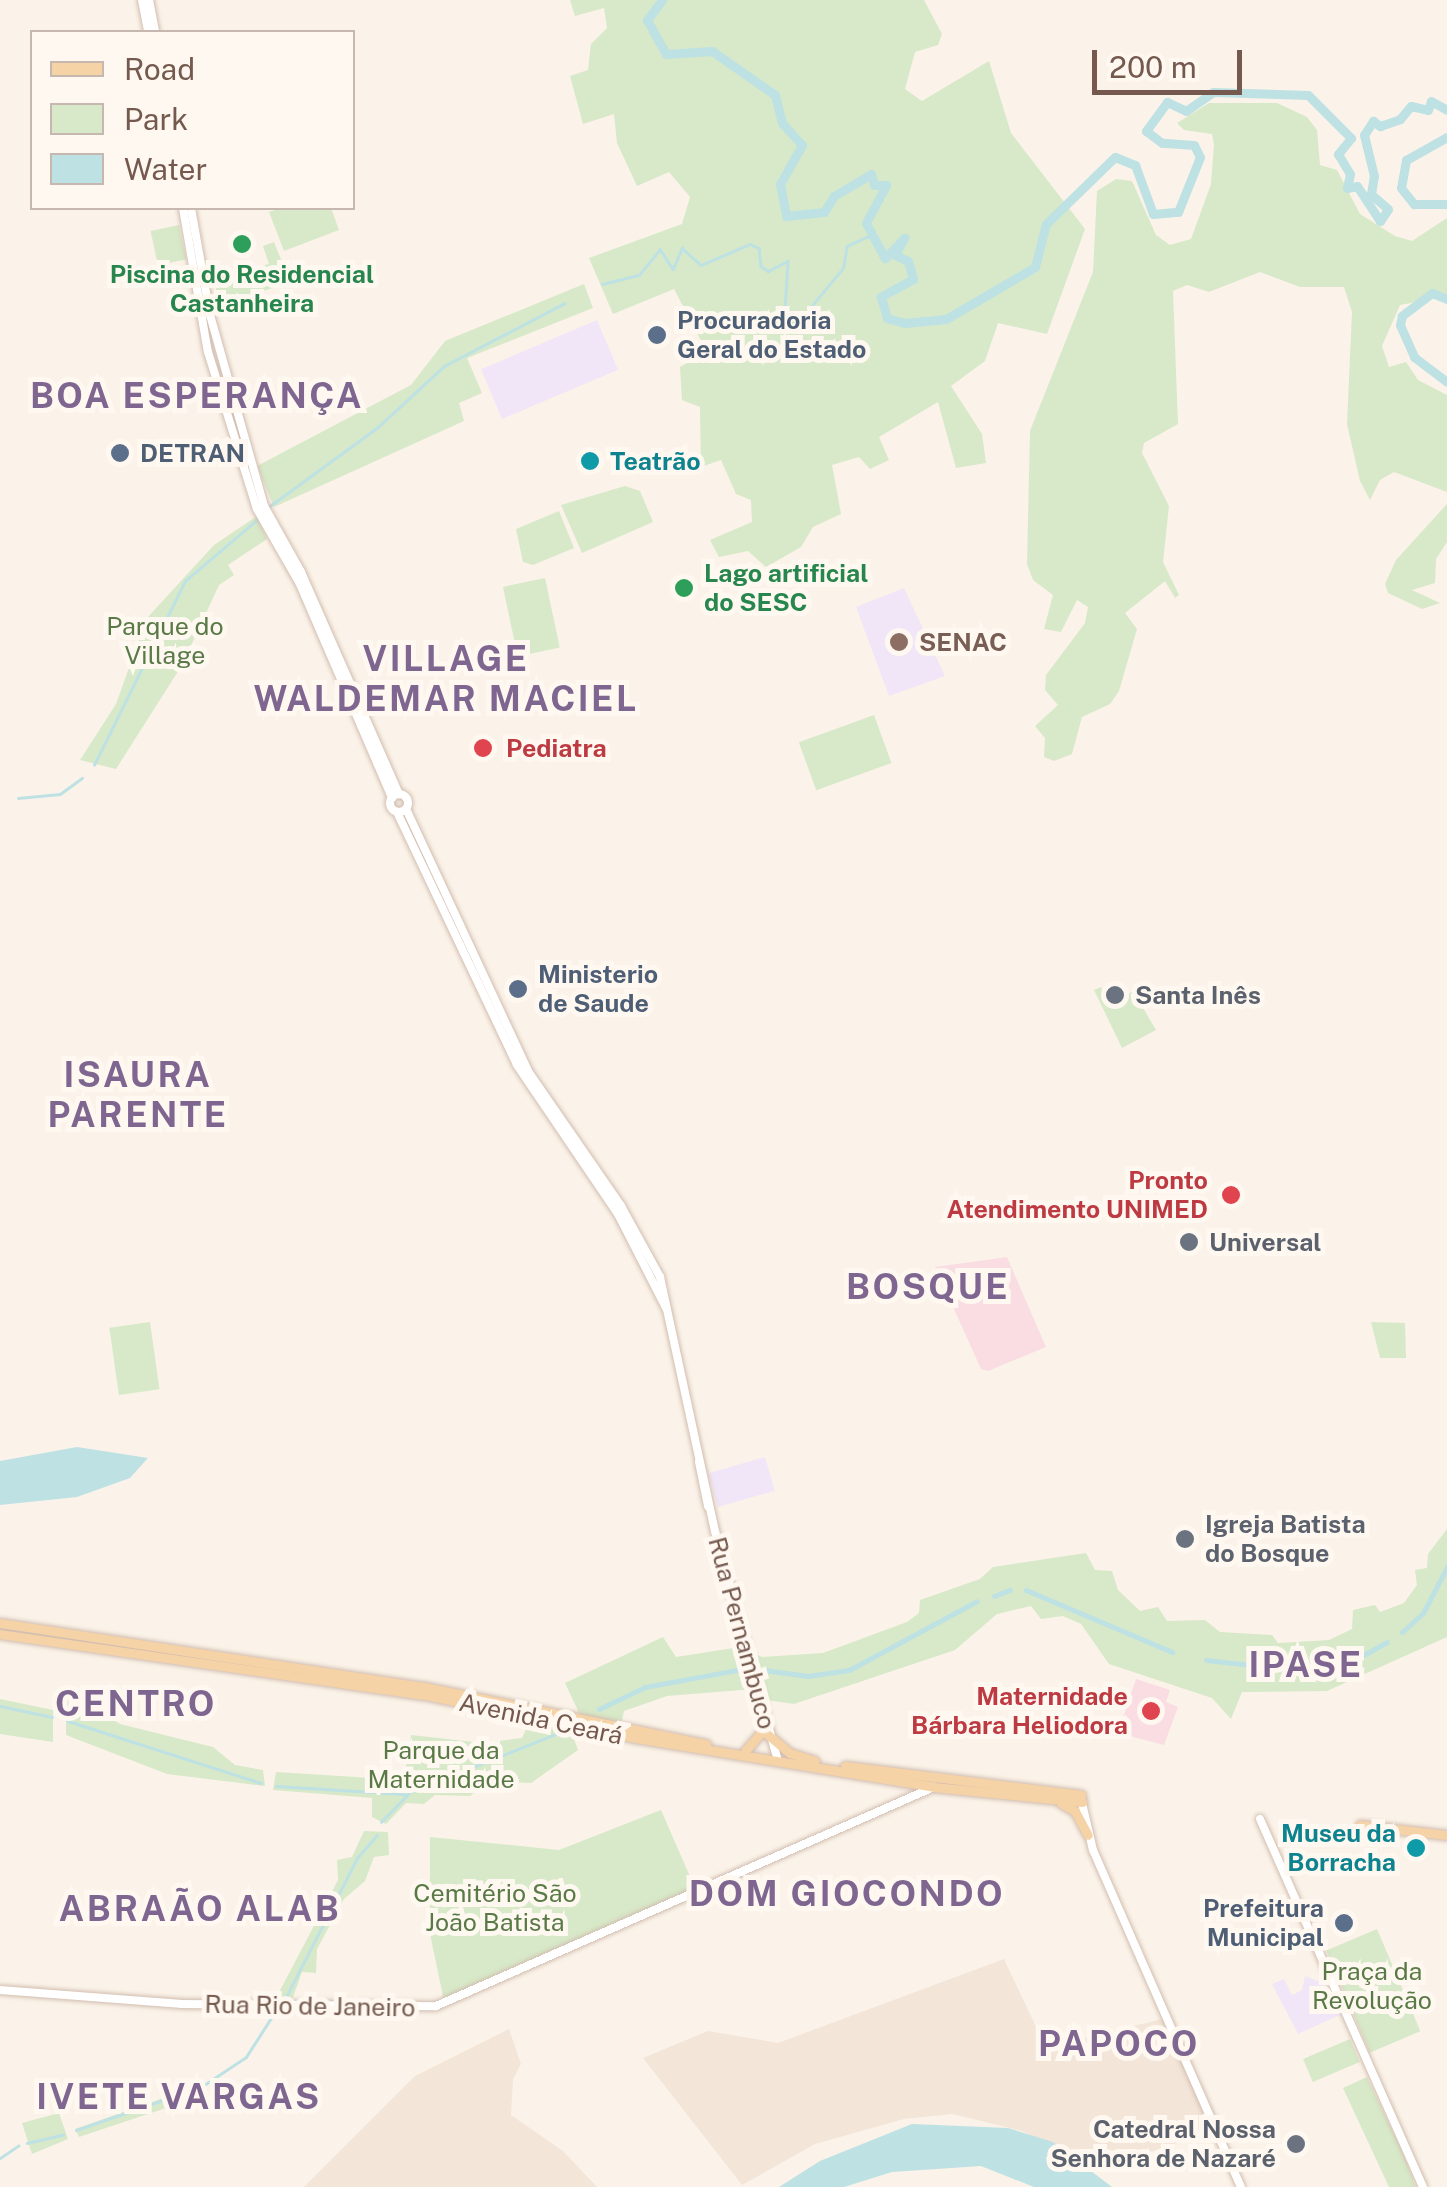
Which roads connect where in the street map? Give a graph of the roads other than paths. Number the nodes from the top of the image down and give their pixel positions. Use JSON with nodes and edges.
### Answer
{"nodes":[{"id":1,"x":146,"y":0,"type":"edge"},
{"id":2,"x":152,"y":30,"type":"edge"},
{"id":3,"x":182,"y":210,"type":"edge"},
{"id":4,"x":191,"y":210,"type":"edge"},
{"id":5,"x":260,"y":508,"type":"junction"},
{"id":6,"x":395,"y":796,"type":"junction"},
{"id":7,"x":402,"y":810,"type":"junction"},
{"id":8,"x":0,"y":1623,"type":"edge"},
{"id":9,"x":25,"y":1628,"type":"junction"},
{"id":10,"x":2,"y":1634,"type":"edge"},
{"id":11,"x":766,"y":1730,"type":"junction"},
{"id":12,"x":745,"y":1751,"type":"junction"},
{"id":13,"x":777,"y":1759,"type":"junction"},
{"id":14,"x":815,"y":1761,"type":"junction"},
{"id":15,"x":962,"y":1782,"type":"junction"},
{"id":16,"x":934,"y":1787,"type":"junction"},
{"id":17,"x":1044,"y":1798,"type":"junction"},
{"id":18,"x":1081,"y":1798,"type":"junction"},
{"id":19,"x":1260,"y":1819,"type":"dead end"},
{"id":20,"x":1360,"y":1825,"type":"dead end"},
{"id":21,"x":1088,"y":1835,"type":"junction"},
{"id":22,"x":1447,"y":1835,"type":"edge"},
{"id":23,"x":0,"y":1990,"type":"edge"},
{"id":24,"x":1241,"y":2187,"type":"edge"},
{"id":25,"x":1422,"y":2187,"type":"edge"}],
"edges":[{"from":1,"to":2,"type":"main road"},
{"from":3,"to":5,"type":"main road"},
{"from":4,"to":5,"type":"main road"},
{"from":5,"to":6,"type":"main road"},
{"from":6,"to":7,"type":"main road"},
{"from":6,"to":7,"type":"main road"},
{"from":7,"to":11,"type":"main road","name":"Rua Pernambuco"},
{"from":8,"to":9,"type":"main road","name":"Avenida Ceará"},
{"from":9,"to":10,"type":"main road"},
{"from":9,"to":12,"type":"main road","name":"Avenida Ceará"},
{"from":10,"to":13,"type":"main road","name":"Avenida Ceará"},
{"from":11,"to":12,"type":"main road"},
{"from":11,"to":13,"type":"main road","name":"Rua Pernambuco"},
{"from":11,"to":14,"type":"main road"},
{"from":12,"to":13,"type":"main road","name":"Avenida Ceará"},
{"from":13,"to":14,"type":"main road","name":"Avenida Ceará"},
{"from":13,"to":16,"type":"main road","name":"Avenida Ceará"},
{"from":14,"to":15,"type":"main road","name":"Avenida Ceará"},
{"from":15,"to":16,"type":"main road"},
{"from":15,"to":18,"type":"main road","name":"Avenida Ceará"},
{"from":16,"to":17,"type":"main road","name":"Avenida Ceará"},
{"from":16,"to":23,"type":"main road","name":"Rua Rio de Janeiro"},
{"from":17,"to":18,"type":"main road","name":"Avenida Ceará"},
{"from":17,"to":21,"type":"main road"},
{"from":18,"to":21,"type":"main road"},
{"from":19,"to":25,"type":"main road"},
{"from":20,"to":22,"type":"main road"},
{"from":21,"to":24,"type":"main road"}]}
